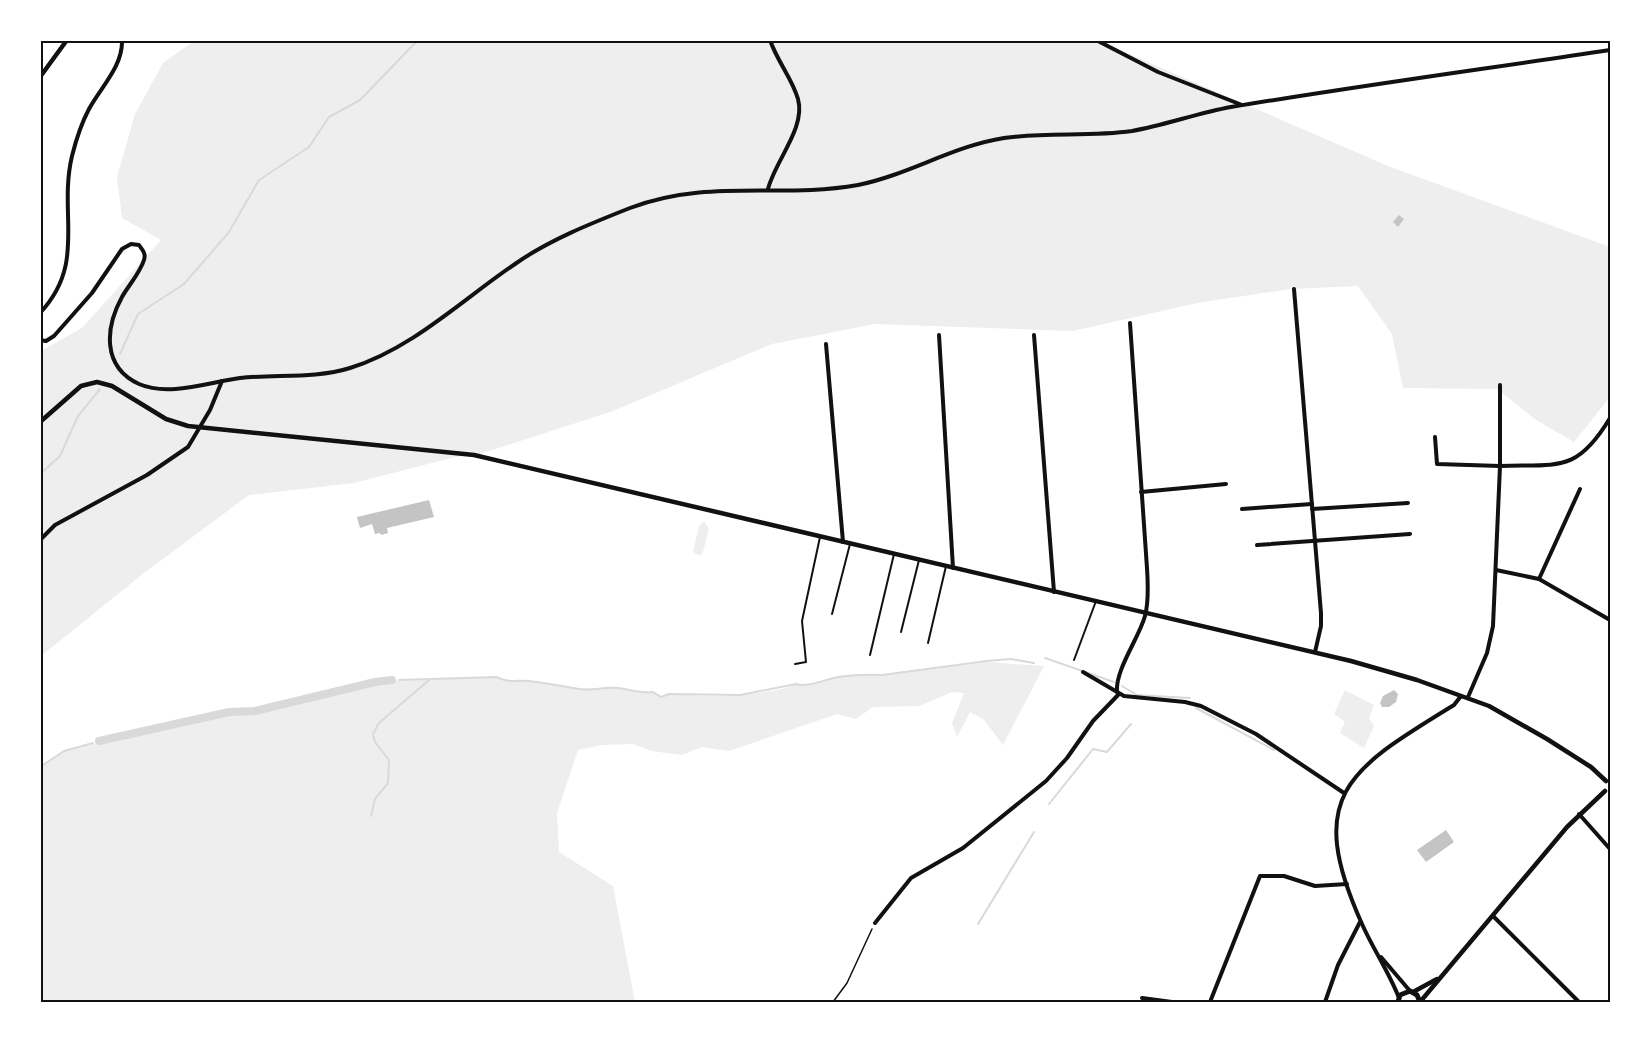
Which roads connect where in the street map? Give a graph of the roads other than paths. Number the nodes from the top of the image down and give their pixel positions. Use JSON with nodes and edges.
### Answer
{"nodes":[{"id":1,"x":67,"y":40,"type":"edge"},
{"id":2,"x":122,"y":40,"type":"edge"},
{"id":3,"x":770,"y":40,"type":"edge"},
{"id":4,"x":1096,"y":40,"type":"edge"},
{"id":5,"x":1611,"y":50,"type":"edge"},
{"id":6,"x":40,"y":77,"type":"edge"},
{"id":7,"x":1242,"y":105,"type":"junction"},
{"id":8,"x":768,"y":189,"type":"junction"},
{"id":9,"x":1294,"y":289,"type":"dead end"},
{"id":10,"x":40,"y":313,"type":"edge"},
{"id":11,"x":1130,"y":323,"type":"dead end"},
{"id":12,"x":939,"y":335,"type":"dead end"},
{"id":13,"x":1034,"y":335,"type":"dead end"},
{"id":14,"x":40,"y":340,"type":"edge"},
{"id":15,"x":826,"y":344,"type":"dead end"},
{"id":16,"x":222,"y":381,"type":"junction"},
{"id":17,"x":1500,"y":384,"type":"dead end"},
{"id":18,"x":1611,"y":418,"type":"edge"},
{"id":19,"x":40,"y":422,"type":"edge"},
{"id":20,"x":200,"y":428,"type":"junction"},
{"id":21,"x":1435,"y":437,"type":"dead end"},
{"id":22,"x":1500,"y":466,"type":"junction"},
{"id":23,"x":1226,"y":484,"type":"dead end"},
{"id":24,"x":1580,"y":489,"type":"dead end"},
{"id":25,"x":1141,"y":492,"type":"junction"},
{"id":26,"x":1408,"y":503,"type":"dead end"},
{"id":27,"x":1312,"y":506,"type":"junction"},
{"id":28,"x":1242,"y":508,"type":"dead end"},
{"id":29,"x":1410,"y":534,"type":"dead end"},
{"id":30,"x":820,"y":537,"type":"junction"},
{"id":31,"x":1314,"y":539,"type":"junction"},
{"id":32,"x":40,"y":540,"type":"edge"},
{"id":33,"x":843,"y":542,"type":"junction"},
{"id":34,"x":850,"y":544,"type":"junction"},
{"id":35,"x":1257,"y":545,"type":"dead end"},
{"id":36,"x":894,"y":554,"type":"junction"},
{"id":37,"x":919,"y":560,"type":"junction"},
{"id":38,"x":946,"y":566,"type":"junction"},
{"id":39,"x":953,"y":568,"type":"junction"},
{"id":40,"x":1496,"y":570,"type":"junction"},
{"id":41,"x":1539,"y":579,"type":"junction"},
{"id":42,"x":1054,"y":592,"type":"junction"},
{"id":43,"x":1096,"y":601,"type":"junction"},
{"id":44,"x":1146,"y":612,"type":"junction"},
{"id":45,"x":832,"y":614,"type":"dead end"},
{"id":46,"x":1611,"y":620,"type":"edge"},
{"id":47,"x":901,"y":632,"type":"dead end"},
{"id":48,"x":928,"y":643,"type":"dead end"},
{"id":49,"x":1315,"y":652,"type":"junction"},
{"id":50,"x":870,"y":655,"type":"dead end"},
{"id":51,"x":1074,"y":660,"type":"dead end"},
{"id":52,"x":795,"y":664,"type":"dead end"},
{"id":53,"x":1083,"y":672,"type":"dead end"},
{"id":54,"x":1118,"y":693,"type":"junction"},
{"id":55,"x":1461,"y":695,"type":"junction"},
{"id":56,"x":1468,"y":697,"type":"junction"},
{"id":57,"x":1608,"y":780,"type":"edge"},
{"id":58,"x":1605,"y":791,"type":"junction"},
{"id":59,"x":1344,"y":793,"type":"junction"},
{"id":60,"x":1611,"y":794,"type":"edge"},
{"id":61,"x":1579,"y":814,"type":"junction"},
{"id":62,"x":1611,"y":849,"type":"edge"},
{"id":63,"x":1347,"y":884,"type":"junction"},
{"id":64,"x":1494,"y":916,"type":"junction"},
{"id":65,"x":1360,"y":922,"type":"junction"},
{"id":66,"x":875,"y":923,"type":"road end"},
{"id":67,"x":1376,"y":951,"type":"junction"},
{"id":68,"x":1439,"y":978,"type":"junction"},
{"id":69,"x":1411,"y":991,"type":"junction"},
{"id":70,"x":1142,"y":998,"type":"dead end"},
{"id":71,"x":1398,"y":1001,"type":"edge"},
{"id":72,"x":1172,"y":1002,"type":"edge"},
{"id":73,"x":1210,"y":1002,"type":"edge"},
{"id":74,"x":1325,"y":1002,"type":"edge"},
{"id":75,"x":1420,"y":1002,"type":"edge"},
{"id":76,"x":1579,"y":1002,"type":"edge"}],
"edges":[{"from":1,"to":6,"type":"street"},
{"from":2,"to":10,"type":"street"},
{"from":3,"to":8,"type":"street"},
{"from":4,"to":7,"type":"street"},
{"from":5,"to":7,"type":"street"},
{"from":7,"to":8,"type":"street"},
{"from":8,"to":16,"type":"street"},
{"from":9,"to":27,"type":"street"},
{"from":11,"to":25,"type":"street"},
{"from":12,"to":39,"type":"street"},
{"from":13,"to":42,"type":"street"},
{"from":14,"to":16,"type":"street"},
{"from":15,"to":33,"type":"street"},
{"from":16,"to":20,"type":"street"},
{"from":17,"to":22,"type":"street"},
{"from":18,"to":22,"type":"street"},
{"from":19,"to":20,"type":"street"},
{"from":20,"to":30,"type":"street"},
{"from":20,"to":32,"type":"street"},
{"from":21,"to":22,"type":"street"},
{"from":22,"to":40,"type":"street"},
{"from":23,"to":25,"type":"street"},
{"from":24,"to":41,"type":"street"},
{"from":25,"to":44,"type":"street"},
{"from":26,"to":27,"type":"street"},
{"from":27,"to":28,"type":"street"},
{"from":27,"to":31,"type":"street"},
{"from":29,"to":31,"type":"street"},
{"from":30,"to":33,"type":"street"},
{"from":30,"to":52,"type":"lane"},
{"from":31,"to":35,"type":"street"},
{"from":31,"to":49,"type":"street"},
{"from":33,"to":34,"type":"street"},
{"from":34,"to":36,"type":"street"},
{"from":34,"to":45,"type":"lane"},
{"from":36,"to":37,"type":"street"},
{"from":36,"to":50,"type":"lane"},
{"from":37,"to":38,"type":"street"},
{"from":37,"to":47,"type":"lane"},
{"from":38,"to":39,"type":"street"},
{"from":38,"to":48,"type":"lane"},
{"from":39,"to":42,"type":"street"},
{"from":40,"to":41,"type":"street"},
{"from":40,"to":56,"type":"street"},
{"from":41,"to":46,"type":"street"},
{"from":42,"to":43,"type":"street"},
{"from":43,"to":44,"type":"street"},
{"from":43,"to":51,"type":"lane"},
{"from":44,"to":49,"type":"street"},
{"from":44,"to":54,"type":"street"},
{"from":49,"to":55,"type":"street"},
{"from":53,"to":54,"type":"street"},
{"from":54,"to":59,"type":"street"},
{"from":54,"to":66,"type":"street"},
{"from":55,"to":56,"type":"street"},
{"from":55,"to":59,"type":"street"},
{"from":56,"to":57,"type":"street"},
{"from":57,"to":58,"type":"street"},
{"from":58,"to":60,"type":"street"},
{"from":58,"to":61,"type":"street"},
{"from":59,"to":63,"type":"street"},
{"from":61,"to":62,"type":"street"},
{"from":61,"to":64,"type":"street"},
{"from":63,"to":65,"type":"street"},
{"from":63,"to":73,"type":"street"},
{"from":64,"to":68,"type":"street"},
{"from":64,"to":76,"type":"street"},
{"from":65,"to":67,"type":"street"},
{"from":65,"to":74,"type":"street"},
{"from":67,"to":69,"type":"street"},
{"from":67,"to":71,"type":"street"},
{"from":68,"to":69,"type":"street"},
{"from":68,"to":75,"type":"street"},
{"from":69,"to":71,"type":"main road"},
{"from":69,"to":75,"type":"main road"},
{"from":70,"to":72,"type":"street"}]}
